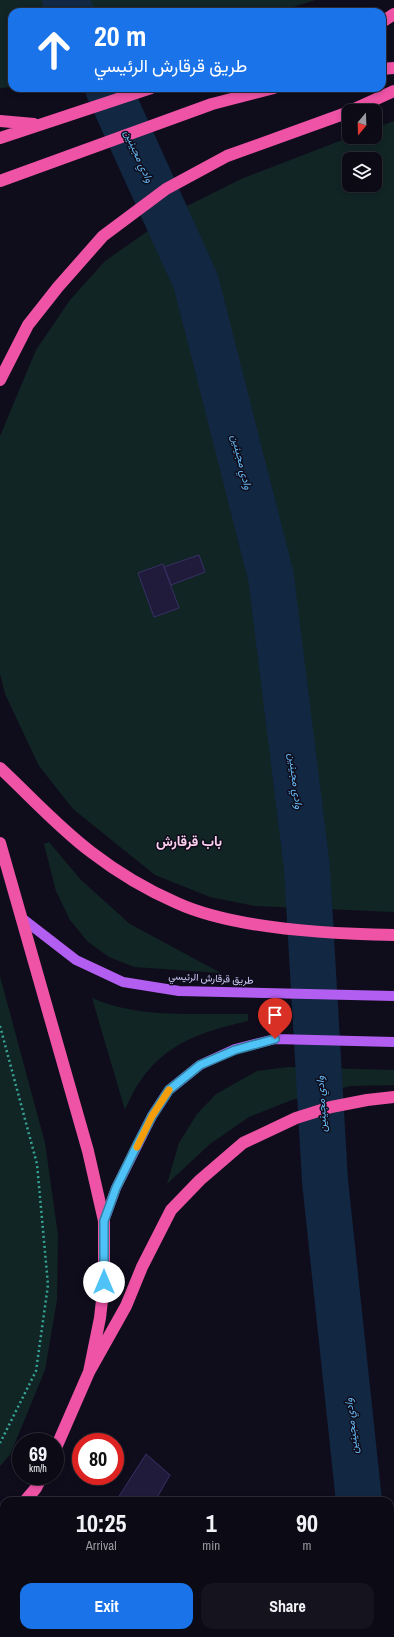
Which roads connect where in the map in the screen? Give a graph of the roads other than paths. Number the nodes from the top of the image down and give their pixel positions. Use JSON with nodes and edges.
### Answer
{"nodes":[{"id":1,"x":394,"y":91,"type":"edge"},
{"id":2,"x":139,"y":92,"type":"edge"},
{"id":3,"x":258,"y":92,"type":"edge"},
{"id":4,"x":365,"y":104,"type":"edge"},
{"id":5,"x":342,"y":114,"type":"edge"},
{"id":6,"x":0,"y":121,"type":"edge"},
{"id":7,"x":40,"y":125,"type":"junction"},
{"id":8,"x":0,"y":138,"type":"edge"},
{"id":9,"x":0,"y":180,"type":"edge"},
{"id":10,"x":0,"y":380,"type":"edge"},
{"id":11,"x":0,"y":768,"type":"edge"},
{"id":12,"x":0,"y":843,"type":"edge"},
{"id":13,"x":22,"y":919,"type":"junction"},
{"id":14,"x":394,"y":934,"type":"edge"},
{"id":15,"x":391,"y":996,"type":"edge"},
{"id":16,"x":394,"y":1042,"type":"edge"},
{"id":17,"x":394,"y":1097,"type":"edge"},
{"id":18,"x":104,"y":1221,"type":"junction"},
{"id":19,"x":89,"y":1372,"type":"junction"},
{"id":20,"x":62,"y":1433,"type":"edge"},
{"id":21,"x":38,"y":1485,"type":"edge"},
{"id":22,"x":28,"y":1497,"type":"edge"}],
"edges":[{"from":1,"to":4,"type":"highway"},
{"from":2,"to":7,"type":"highway"},
{"from":3,"to":9,"type":"highway"},
{"from":5,"to":10,"type":"highway"},
{"from":6,"to":7,"type":"highway"},
{"from":7,"to":8,"type":"highway"},
{"from":11,"to":14,"type":"highway"},
{"from":12,"to":13,"type":"highway"},
{"from":13,"to":15,"type":"main road","name":"طريق قرقارش الرئيسي"},
{"from":13,"to":18,"type":"highway"},
{"from":16,"to":18,"type":"main road"},
{"from":17,"to":19,"type":"highway"},
{"from":18,"to":19,"type":"highway"},
{"from":19,"to":20,"type":"highway"},
{"from":21,"to":22,"type":"highway"}]}
